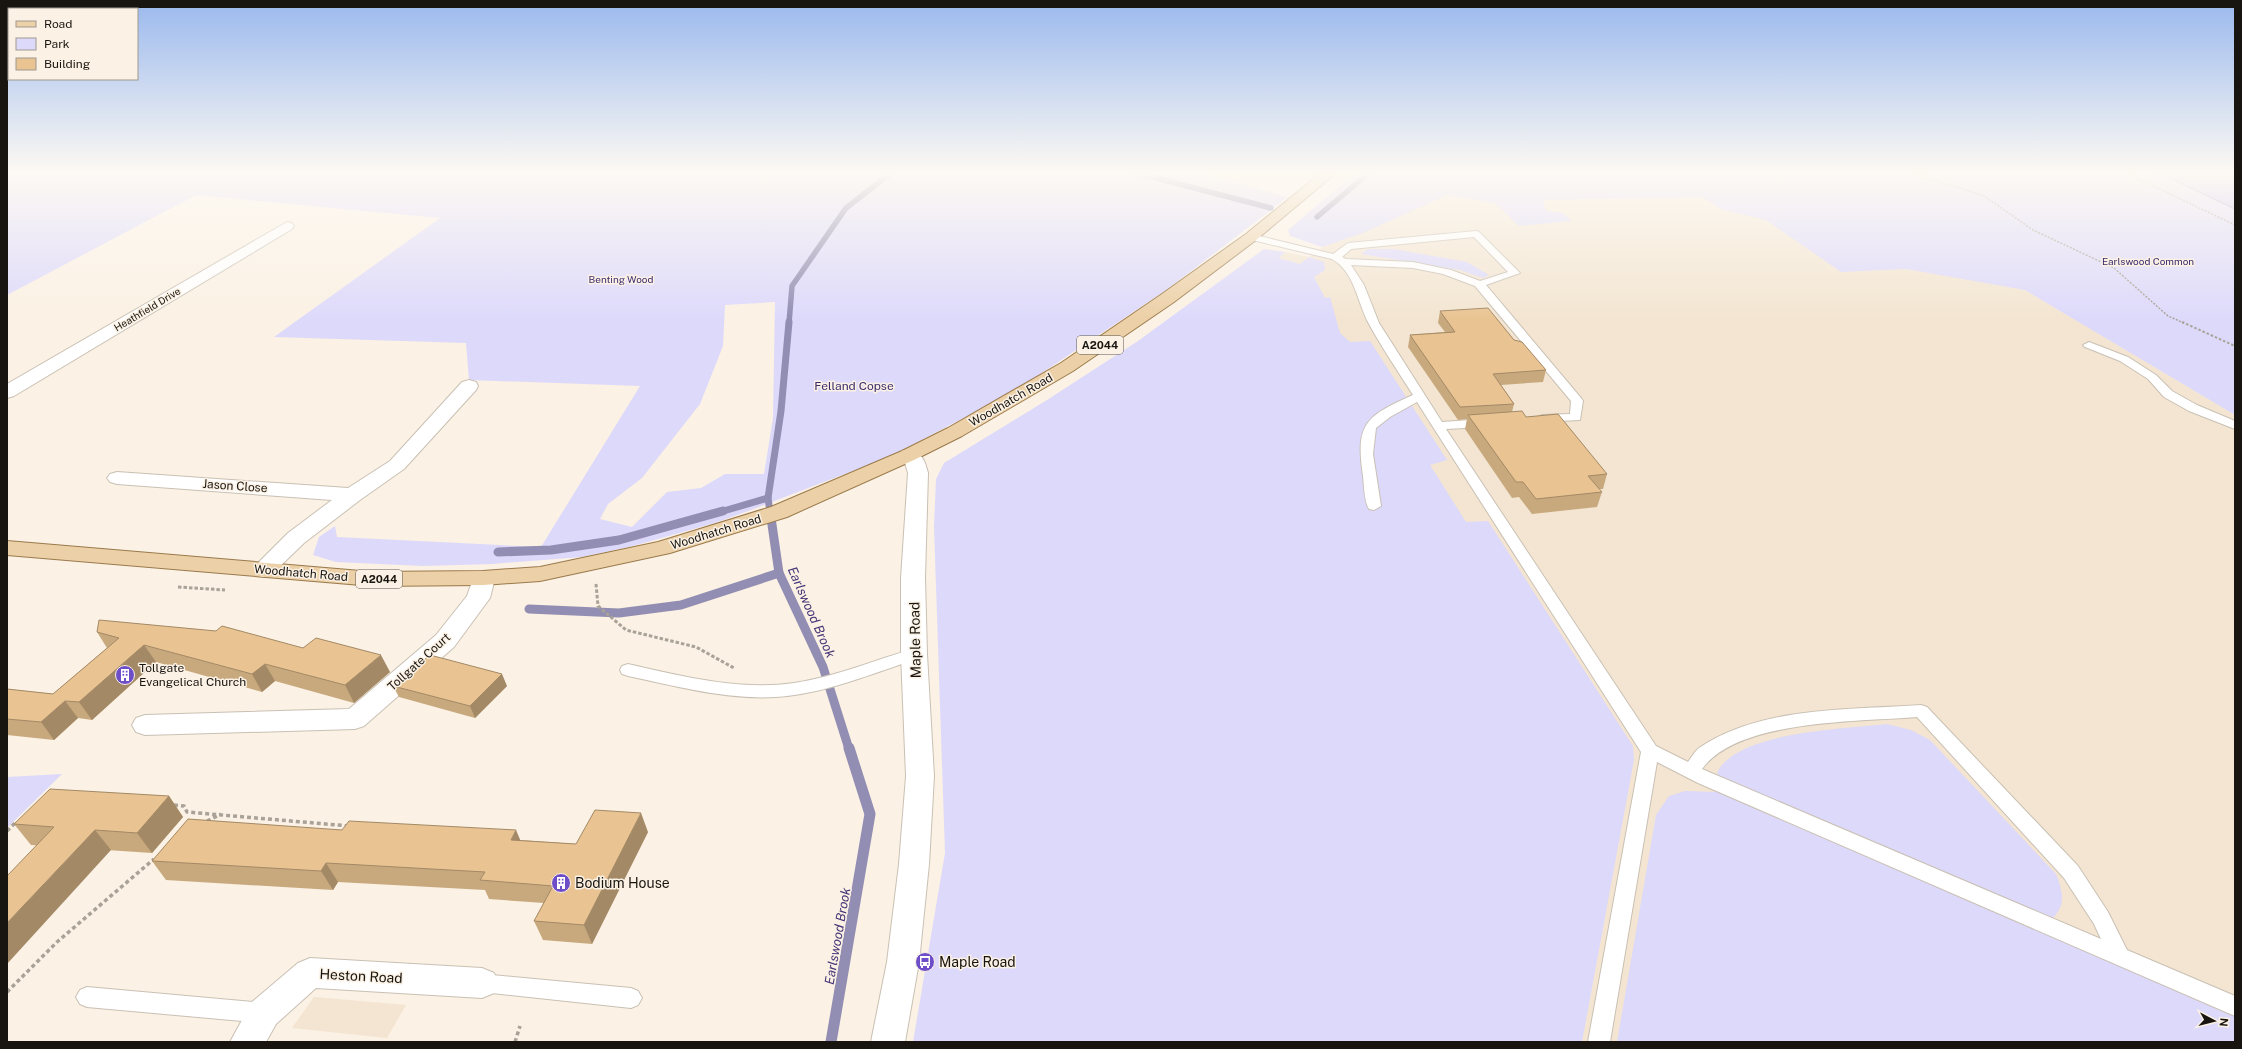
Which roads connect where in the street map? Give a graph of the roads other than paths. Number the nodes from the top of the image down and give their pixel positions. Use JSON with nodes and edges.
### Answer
{"nodes":[{"id":1,"x":1269,"y":222,"type":"edge"},
{"id":2,"x":287,"y":226,"type":"dead end"},
{"id":3,"x":1251,"y":237,"type":"junction"},
{"id":4,"x":1339,"y":259,"type":"junction"},
{"id":5,"x":1479,"y":284,"type":"junction"},
{"id":6,"x":2089,"y":345,"type":"dead end"},
{"id":7,"x":469,"y":386,"type":"dead end"},
{"id":8,"x":7,"y":392,"type":"edge"},
{"id":9,"x":1420,"y":396,"type":"junction"},
{"id":10,"x":1530,"y":420,"type":"edge"},
{"id":11,"x":1499,"y":422,"type":"edge"},
{"id":12,"x":2235,"y":425,"type":"edge"},
{"id":13,"x":1438,"y":426,"type":"junction"},
{"id":14,"x":909,"y":455,"type":"junction"},
{"id":15,"x":118,"y":478,"type":"dead end"},
{"id":16,"x":352,"y":495,"type":"junction"},
{"id":17,"x":1374,"y":506,"type":"dead end"},
{"id":18,"x":7,"y":548,"type":"edge"},
{"id":19,"x":263,"y":570,"type":"junction"},
{"id":20,"x":483,"y":578,"type":"junction"},
{"id":21,"x":914,"y":654,"type":"junction"},
{"id":22,"x":628,"y":670,"type":"dead end"},
{"id":23,"x":145,"y":725,"type":"dead end"},
{"id":24,"x":1650,"y":751,"type":"junction"},
{"id":25,"x":1691,"y":771,"type":"junction"},
{"id":26,"x":2120,"y":956,"type":"junction"},
{"id":27,"x":482,"y":983,"type":"joint"},
{"id":28,"x":87,"y":997,"type":"dead end"},
{"id":29,"x":631,"y":998,"type":"dead end"},
{"id":30,"x":2235,"y":1006,"type":"edge"},
{"id":31,"x":264,"y":1013,"type":"junction"},
{"id":32,"x":247,"y":1042,"type":"edge"},
{"id":33,"x":888,"y":1042,"type":"edge"},
{"id":34,"x":1599,"y":1042,"type":"edge"}],
"edges":[{"from":1,"to":3,"type":"main road","name":"Woodhatch Road","number":"A2044"},
{"from":2,"to":8,"type":"street","name":"Heathfield Drive"},
{"from":3,"to":4,"type":"lane"},
{"from":3,"to":14,"type":"main road","name":"Woodhatch Road","number":"A2044"},
{"from":4,"to":5,"type":"lane"},
{"from":4,"to":5,"type":"lane"},
{"from":4,"to":9,"type":"lane"},
{"from":5,"to":10,"type":"lane"},
{"from":6,"to":12,"type":"lane"},
{"from":7,"to":16,"type":"street"},
{"from":9,"to":13,"type":"lane"},
{"from":9,"to":17,"type":"lane"},
{"from":11,"to":13,"type":"lane"},
{"from":13,"to":24,"type":"lane"},
{"from":14,"to":20,"type":"main road","name":"Woodhatch Road","number":"A2044"},
{"from":14,"to":21,"type":"street","name":"Maple Road"},
{"from":15,"to":16,"type":"street","name":"Jason Close"},
{"from":16,"to":19,"type":"street"},
{"from":18,"to":19,"type":"main road","name":"Woodhatch Road","number":"A2044"},
{"from":19,"to":20,"type":"main road","name":"Woodhatch Road","number":"A2044"},
{"from":20,"to":23,"type":"street","name":"Tollgate Court"},
{"from":21,"to":22,"type":"lane"},
{"from":21,"to":33,"type":"street","name":"Maple Road"},
{"from":24,"to":25,"type":"lane"},
{"from":24,"to":34,"type":"lane"},
{"from":25,"to":26,"type":"lane"},
{"from":25,"to":26,"type":"lane"},
{"from":26,"to":30,"type":"lane"},
{"from":27,"to":29,"type":"lane"},
{"from":27,"to":31,"type":"street","name":"Heston Road"},
{"from":28,"to":31,"type":"lane"},
{"from":31,"to":32,"type":"street","name":"Heston Road"}]}
